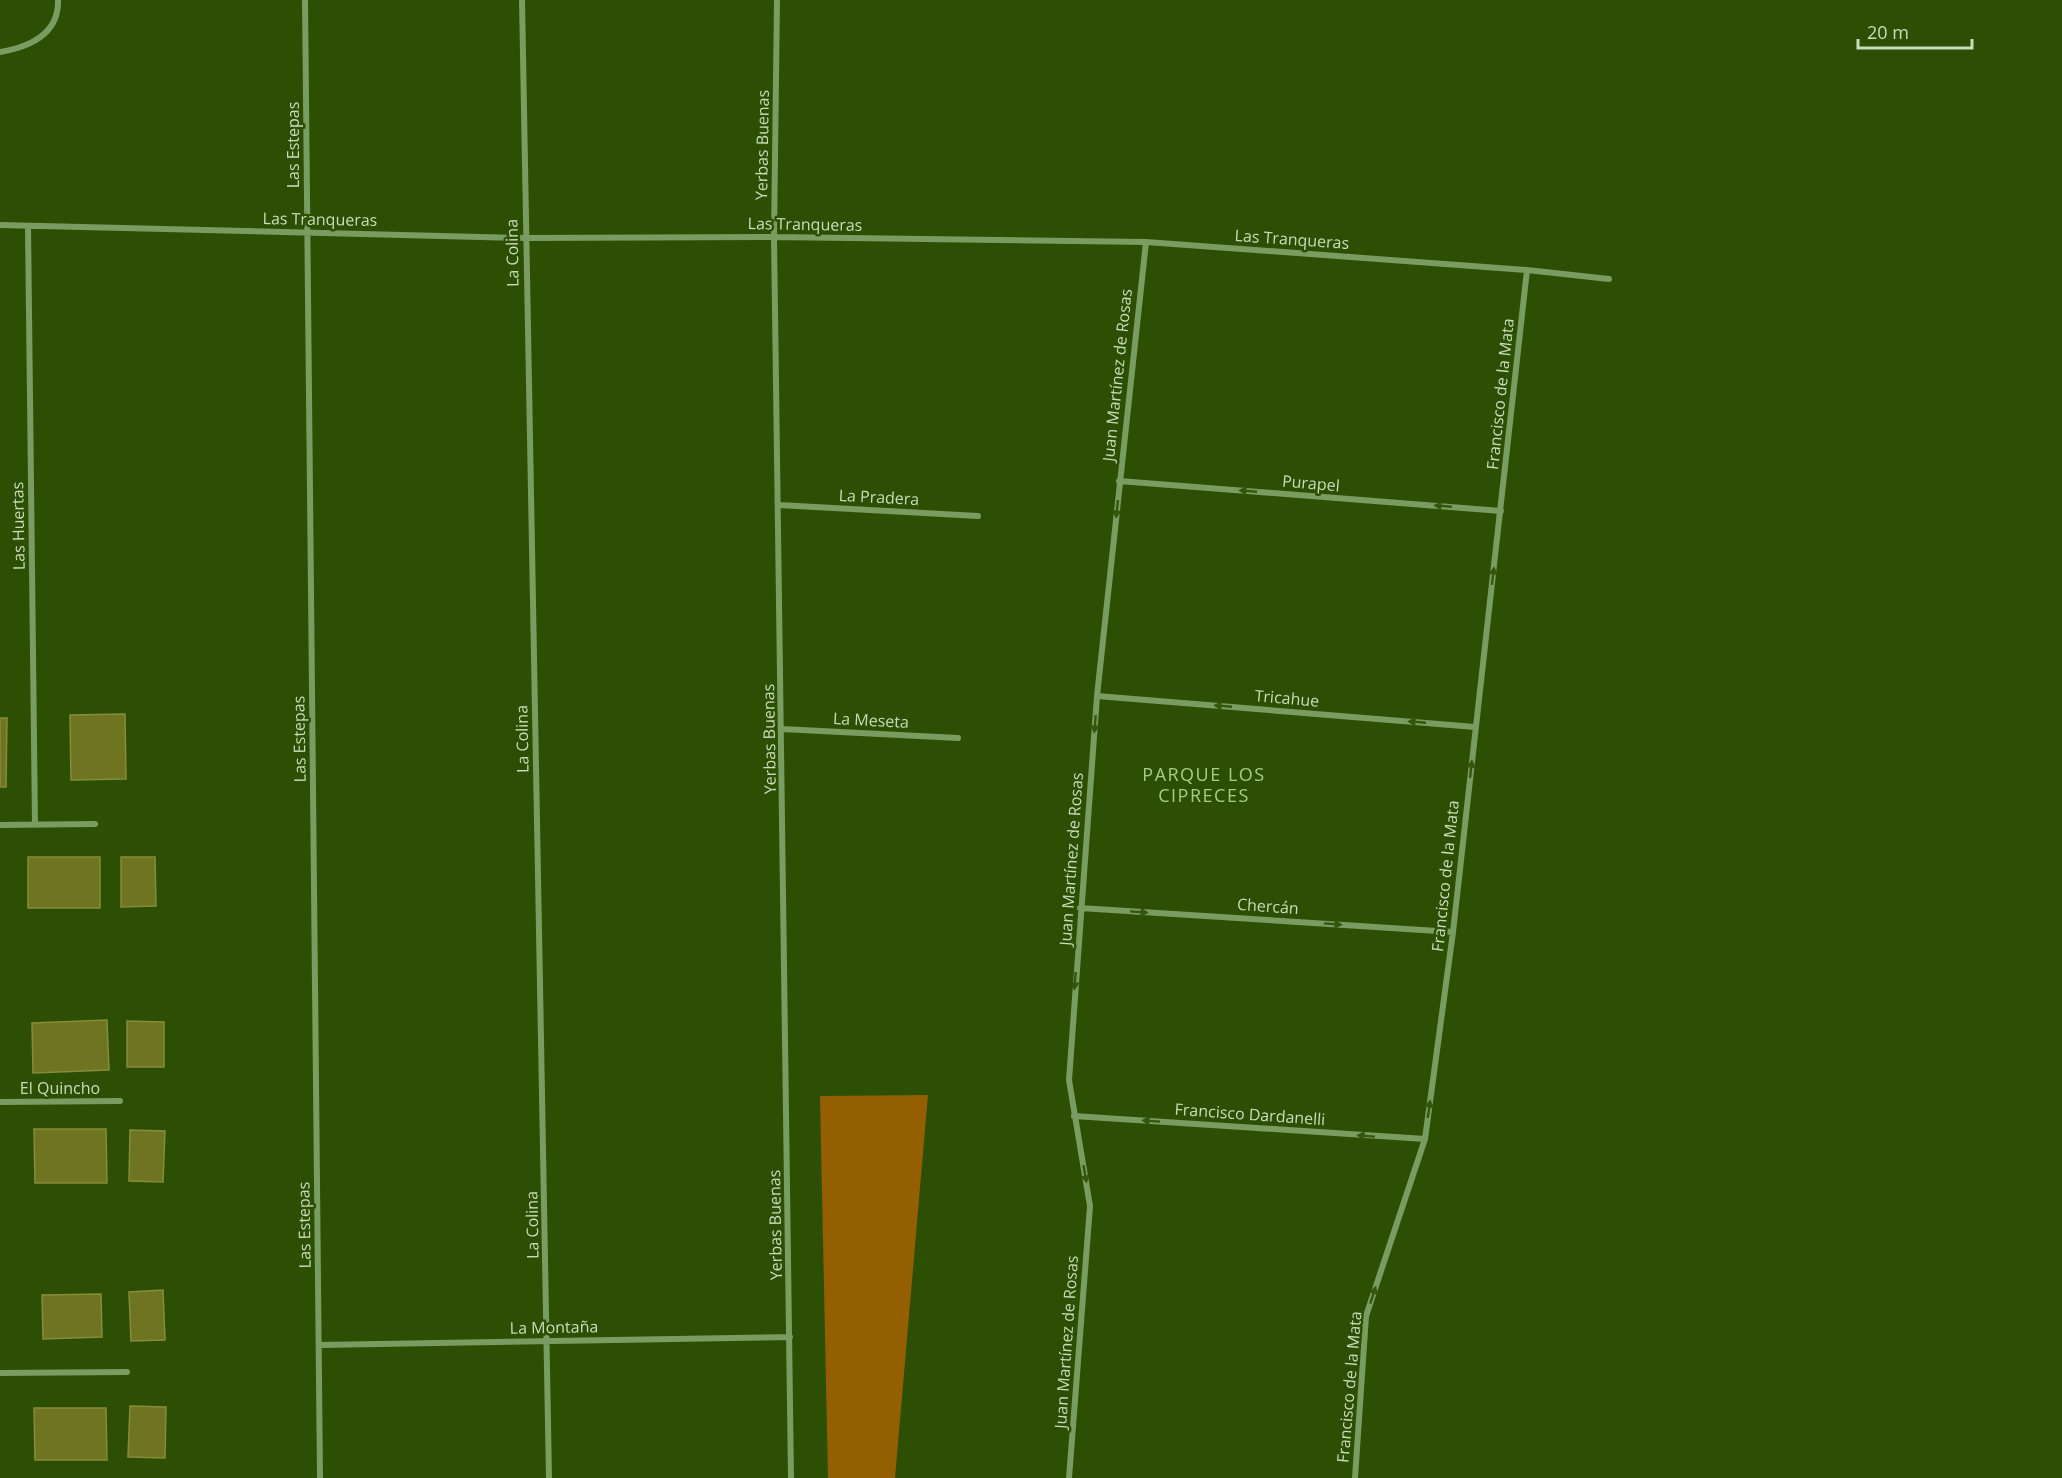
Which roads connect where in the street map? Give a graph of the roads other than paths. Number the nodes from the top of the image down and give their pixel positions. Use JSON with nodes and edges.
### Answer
{"nodes":[{"id":1,"x":58,"y":0,"type":"edge"},
{"id":2,"x":305,"y":0,"type":"edge"},
{"id":3,"x":522,"y":0,"type":"edge"},
{"id":4,"x":777,"y":0,"type":"edge"},
{"id":5,"x":0,"y":52,"type":"edge"},
{"id":6,"x":0,"y":225,"type":"edge"},
{"id":7,"x":28,"y":226,"type":"junction"},
{"id":8,"x":307,"y":233,"type":"junction"},
{"id":9,"x":774,"y":237,"type":"junction"},
{"id":10,"x":525,"y":238,"type":"junction"},
{"id":11,"x":1146,"y":242,"type":"junction"},
{"id":12,"x":1527,"y":270,"type":"junction"},
{"id":13,"x":1609,"y":279,"type":"dead end"},
{"id":14,"x":1119,"y":481,"type":"junction"},
{"id":15,"x":779,"y":505,"type":"junction"},
{"id":16,"x":1501,"y":511,"type":"junction"},
{"id":17,"x":978,"y":516,"type":"dead end"},
{"id":18,"x":1097,"y":696,"type":"junction"},
{"id":19,"x":1475,"y":727,"type":"junction"},
{"id":20,"x":782,"y":729,"type":"junction"},
{"id":21,"x":958,"y":738,"type":"dead end"},
{"id":22,"x":95,"y":824,"type":"dead end"},
{"id":23,"x":0,"y":825,"type":"edge"},
{"id":24,"x":35,"y":825,"type":"junction"},
{"id":25,"x":1080,"y":908,"type":"junction"},
{"id":26,"x":1453,"y":932,"type":"junction"},
{"id":27,"x":120,"y":1101,"type":"dead end"},
{"id":28,"x":0,"y":1102,"type":"edge"},
{"id":29,"x":1074,"y":1116,"type":"junction"},
{"id":30,"x":1425,"y":1139,"type":"junction"},
{"id":31,"x":790,"y":1337,"type":"junction"},
{"id":32,"x":548,"y":1341,"type":"junction"},
{"id":33,"x":319,"y":1345,"type":"junction"},
{"id":34,"x":127,"y":1372,"type":"dead end"},
{"id":35,"x":0,"y":1373,"type":"edge"},
{"id":36,"x":320,"y":1478,"type":"edge"},
{"id":37,"x":549,"y":1478,"type":"edge"},
{"id":38,"x":791,"y":1478,"type":"edge"},
{"id":39,"x":1069,"y":1478,"type":"edge"},
{"id":40,"x":1355,"y":1478,"type":"edge"}],
"edges":[{"from":1,"to":5,"type":"street"},
{"from":2,"to":8,"type":"street","name":"Las Estepas"},
{"from":3,"to":10,"type":"street","name":"La Colina"},
{"from":4,"to":9,"type":"street","name":"Yerbas Buenas"},
{"from":6,"to":7,"type":"street","name":"Las Tranqueras"},
{"from":7,"to":8,"type":"street","name":"Las Tranqueras"},
{"from":7,"to":24,"type":"street","name":"Las Huertas"},
{"from":8,"to":10,"type":"street","name":"Las Tranqueras"},
{"from":8,"to":33,"type":"street","name":"Las Estepas"},
{"from":9,"to":10,"type":"street","name":"Las Tranqueras"},
{"from":9,"to":11,"type":"street","name":"Las Tranqueras"},
{"from":9,"to":15,"type":"street","name":"Yerbas Buenas"},
{"from":10,"to":32,"type":"street","name":"La Colina"},
{"from":11,"to":12,"type":"street","name":"Las Tranqueras"},
{"from":11,"to":14,"type":"street","name":"Juan Martínez de Rosas"},
{"from":12,"to":13,"type":"street","name":"Las Tranqueras"},
{"from":12,"to":16,"type":"street","name":"Francisco de la Mata"},
{"from":16,"to":14,"type":"street","name":"Purapel","one_way":true},
{"from":14,"to":18,"type":"street","name":"Juan Martínez de Rosas","one_way":true},
{"from":15,"to":17,"type":"street","name":"La Pradera"},
{"from":15,"to":20,"type":"street","name":"Yerbas Buenas"},
{"from":19,"to":16,"type":"street","name":"Francisco de la Mata","one_way":true},
{"from":19,"to":18,"type":"street","name":"Tricahue","one_way":true},
{"from":18,"to":25,"type":"street","name":"Juan Martínez de Rosas","one_way":true},
{"from":26,"to":19,"type":"street","name":"Francisco de la Mata","one_way":true},
{"from":20,"to":21,"type":"street","name":"La Meseta"},
{"from":20,"to":31,"type":"street","name":"Yerbas Buenas"},
{"from":22,"to":24,"type":"street"},
{"from":23,"to":24,"type":"street"},
{"from":25,"to":26,"type":"street","name":"Chercán","one_way":true},
{"from":25,"to":29,"type":"street","name":"Juan Martínez de Rosas","one_way":true},
{"from":30,"to":26,"type":"street","name":"Francisco de la Mata","one_way":true},
{"from":27,"to":28,"type":"street","name":"El Quincho"},
{"from":30,"to":29,"type":"street","name":"Francisco Dardanelli","one_way":true},
{"from":29,"to":39,"type":"street","name":"Juan Martínez de Rosas","one_way":true},
{"from":40,"to":30,"type":"street","name":"Francisco de la Mata","one_way":true},
{"from":31,"to":32,"type":"street","name":"La Montaña"},
{"from":31,"to":38,"type":"street","name":"Yerbas Buenas"},
{"from":32,"to":33,"type":"street","name":"La Montaña"},
{"from":32,"to":37,"type":"street","name":"La Colina"},
{"from":33,"to":36,"type":"street","name":"Las Estepas"},
{"from":34,"to":35,"type":"street"}]}
